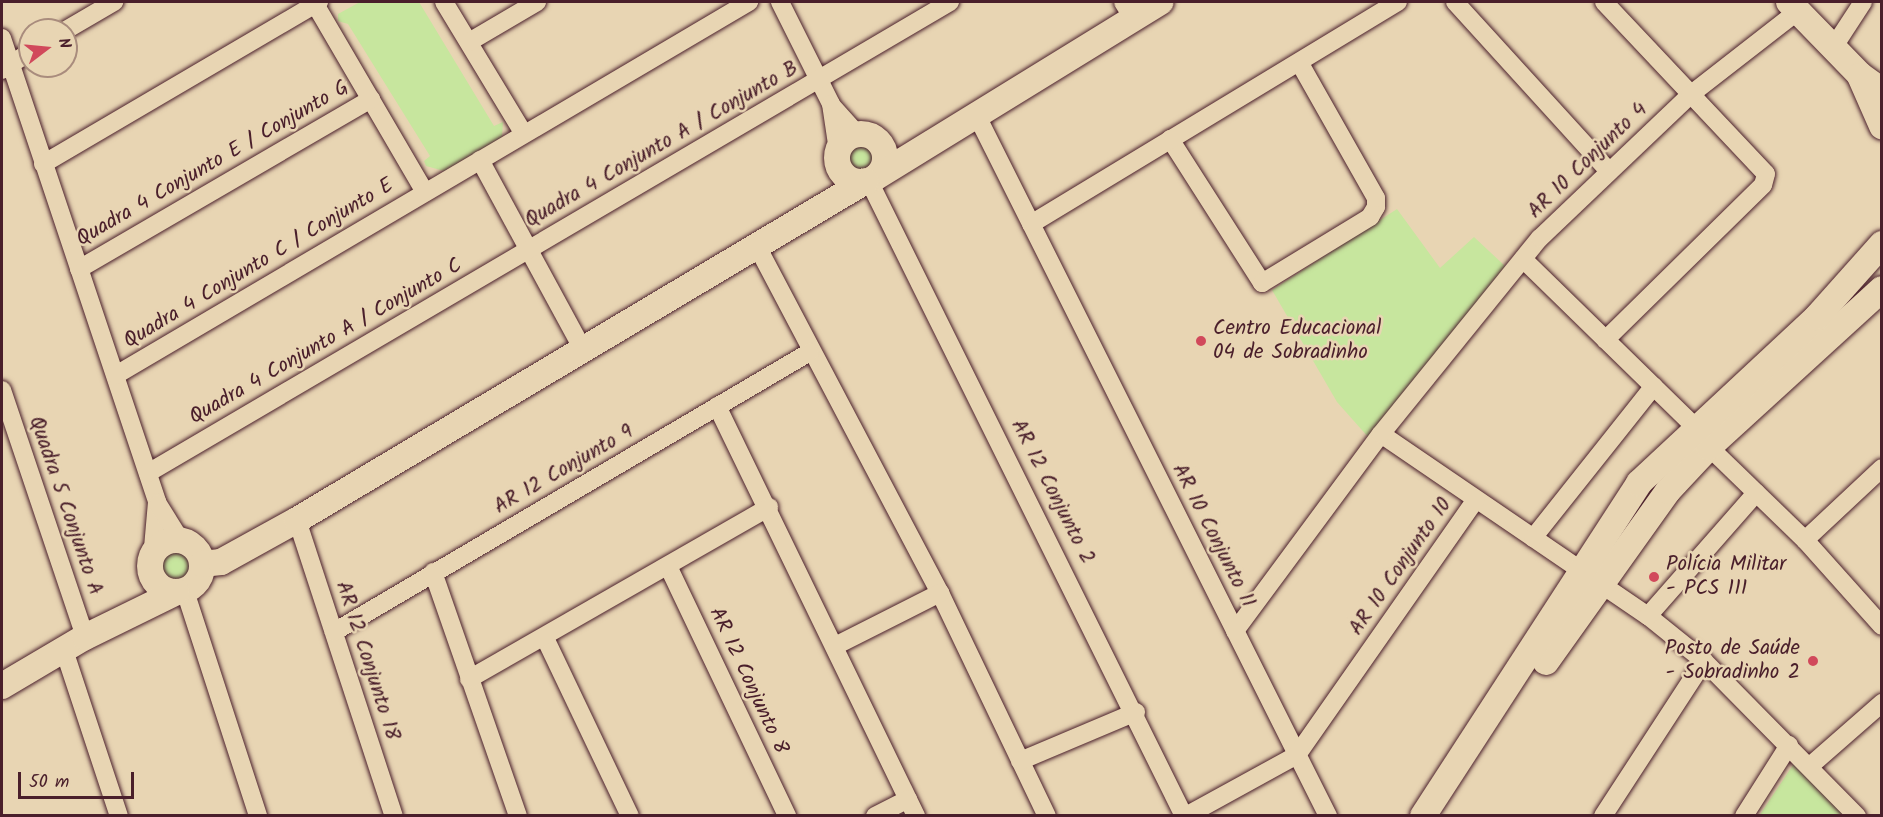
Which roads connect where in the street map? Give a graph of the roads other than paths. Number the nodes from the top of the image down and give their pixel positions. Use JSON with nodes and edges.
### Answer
{"nodes":[{"id":1,"x":114,"y":2,"type":"edge"},
{"id":2,"x":444,"y":2,"type":"edge"},
{"id":3,"x":537,"y":2,"type":"edge"},
{"id":4,"x":749,"y":2,"type":"edge"},
{"id":5,"x":780,"y":2,"type":"edge"},
{"id":6,"x":950,"y":2,"type":"edge"},
{"id":7,"x":1161,"y":2,"type":"edge"},
{"id":8,"x":1398,"y":2,"type":"edge"},
{"id":9,"x":1455,"y":2,"type":"edge"},
{"id":10,"x":1604,"y":2,"type":"edge"},
{"id":11,"x":1863,"y":2,"type":"edge"},
{"id":12,"x":317,"y":3,"type":"edge"},
{"id":13,"x":1794,"y":6,"type":"edge"},
{"id":14,"x":1128,"y":10,"type":"edge"},
{"id":15,"x":78,"y":23,"type":"edge"},
{"id":16,"x":2,"y":38,"type":"edge"},
{"id":17,"x":469,"y":42,"type":"junction"},
{"id":18,"x":1833,"y":48,"type":"junction"},
{"id":19,"x":1299,"y":62,"type":"junction"},
{"id":20,"x":6,"y":67,"type":"edge"},
{"id":21,"x":1860,"y":75,"type":"junction"},
{"id":22,"x":820,"y":78,"type":"junction"},
{"id":23,"x":1881,"y":91,"type":"edge"},
{"id":24,"x":1690,"y":95,"type":"junction"},
{"id":25,"x":370,"y":99,"type":"junction"},
{"id":26,"x":831,"y":104,"type":"junction"},
{"id":27,"x":975,"y":112,"type":"junction"},
{"id":28,"x":1881,"y":126,"type":"edge"},
{"id":29,"x":524,"y":134,"type":"junction"},
{"id":30,"x":858,"y":134,"type":"junction"},
{"id":31,"x":1170,"y":140,"type":"junction"},
{"id":32,"x":883,"y":148,"type":"junction"},
{"id":33,"x":922,"y":149,"type":"junction"},
{"id":34,"x":838,"y":157,"type":"junction"},
{"id":35,"x":480,"y":160,"type":"junction"},
{"id":36,"x":44,"y":164,"type":"junction"},
{"id":37,"x":1608,"y":170,"type":"junction"},
{"id":38,"x":870,"y":180,"type":"junction"},
{"id":39,"x":425,"y":192,"type":"junction"},
{"id":40,"x":830,"y":202,"type":"junction"},
{"id":41,"x":1031,"y":224,"type":"junction"},
{"id":42,"x":1881,"y":244,"type":"edge"},
{"id":43,"x":757,"y":246,"type":"junction"},
{"id":44,"x":526,"y":250,"type":"junction"},
{"id":45,"x":1523,"y":259,"type":"junction"},
{"id":46,"x":79,"y":269,"type":"junction"},
{"id":47,"x":1881,"y":290,"type":"edge"},
{"id":48,"x":1605,"y":340,"type":"junction"},
{"id":49,"x":583,"y":350,"type":"junction"},
{"id":50,"x":810,"y":352,"type":"junction"},
{"id":51,"x":116,"y":375,"type":"junction"},
{"id":52,"x":1654,"y":386,"type":"junction"},
{"id":53,"x":2,"y":390,"type":"edge"},
{"id":54,"x":717,"y":406,"type":"junction"},
{"id":55,"x":1381,"y":434,"type":"junction"},
{"id":56,"x":1703,"y":438,"type":"junction"},
{"id":57,"x":1881,"y":468,"type":"edge"},
{"id":58,"x":148,"y":473,"type":"junction"},
{"id":59,"x":1756,"y":493,"type":"junction"},
{"id":60,"x":1476,"y":499,"type":"junction"},
{"id":61,"x":157,"y":502,"type":"junction"},
{"id":62,"x":769,"y":507,"type":"junction"},
{"id":63,"x":297,"y":520,"type":"junction"},
{"id":64,"x":1533,"y":538,"type":"junction"},
{"id":65,"x":1805,"y":540,"type":"junction"},
{"id":66,"x":181,"y":541,"type":"junction"},
{"id":67,"x":202,"y":564,"type":"junction"},
{"id":68,"x":669,"y":566,"type":"junction"},
{"id":69,"x":433,"y":572,"type":"junction"},
{"id":70,"x":167,"y":580,"type":"junction"},
{"id":71,"x":1590,"y":580,"type":"junction"},
{"id":72,"x":940,"y":593,"type":"junction"},
{"id":73,"x":1648,"y":616,"type":"junction"},
{"id":74,"x":1881,"y":626,"type":"edge"},
{"id":75,"x":1235,"y":631,"type":"junction"},
{"id":76,"x":334,"y":632,"type":"junction"},
{"id":77,"x":85,"y":637,"type":"junction"},
{"id":78,"x":545,"y":638,"type":"junction"},
{"id":79,"x":835,"y":646,"type":"junction"},
{"id":80,"x":64,"y":650,"type":"junction"},
{"id":81,"x":1704,"y":661,"type":"junction"},
{"id":82,"x":470,"y":679,"type":"junction"},
{"id":83,"x":2,"y":686,"type":"edge"},
{"id":84,"x":1881,"y":703,"type":"edge"},
{"id":85,"x":1136,"y":712,"type":"junction"},
{"id":86,"x":1789,"y":745,"type":"junction"},
{"id":87,"x":1297,"y":755,"type":"junction"},
{"id":88,"x":1020,"y":760,"type":"junction"},
{"id":89,"x":1810,"y":766,"type":"junction"},
{"id":90,"x":908,"y":799,"type":"junction"},
{"id":91,"x":119,"y":816,"type":"edge"},
{"id":92,"x":258,"y":816,"type":"edge"},
{"id":93,"x":394,"y":816,"type":"edge"},
{"id":94,"x":518,"y":816,"type":"edge"},
{"id":95,"x":630,"y":816,"type":"edge"},
{"id":96,"x":787,"y":816,"type":"edge"},
{"id":97,"x":875,"y":816,"type":"edge"},
{"id":98,"x":916,"y":816,"type":"edge"},
{"id":99,"x":1047,"y":816,"type":"edge"},
{"id":100,"x":1185,"y":816,"type":"edge"},
{"id":101,"x":1328,"y":816,"type":"edge"},
{"id":102,"x":1423,"y":816,"type":"edge"},
{"id":103,"x":1441,"y":816,"type":"edge"},
{"id":104,"x":1603,"y":816,"type":"edge"},
{"id":105,"x":1744,"y":816,"type":"edge"},
{"id":106,"x":1857,"y":816,"type":"edge"}],
"edges":[{"from":1,"to":15,"type":"street"},
{"from":2,"to":17,"type":"street"},
{"from":3,"to":17,"type":"street"},
{"from":4,"to":29,"type":"street","name":"Quadra 4 Conjunto C / Conjunto E"},
{"from":5,"to":22,"type":"street"},
{"from":6,"to":22,"type":"street","name":"Quadra 4 Conjunto A / Conjunto B"},
{"from":7,"to":14,"type":"street"},
{"from":8,"to":19,"type":"street"},
{"from":9,"to":37,"type":"street"},
{"from":10,"to":24,"type":"street"},
{"from":11,"to":18,"type":"street"},
{"from":12,"to":25,"type":"street"},
{"from":12,"to":36,"type":"street"},
{"from":13,"to":18,"type":"street"},
{"from":13,"to":24,"type":"street","name":"AR 10 Conjunto 4"},
{"from":14,"to":27,"type":"street"},
{"from":16,"to":20,"type":"street"},
{"from":17,"to":29,"type":"street"},
{"from":18,"to":21,"type":"street"},
{"from":19,"to":31,"type":"street"},
{"from":19,"to":31,"type":"street"},
{"from":20,"to":36,"type":"street"},
{"from":21,"to":23,"type":"street"},
{"from":21,"to":28,"type":"street"},
{"from":22,"to":26,"type":"street"},
{"from":22,"to":44,"type":"street","name":"Quadra 4 Conjunto A / Conjunto B"},
{"from":24,"to":37,"type":"street","name":"AR 10 Conjunto 4"},
{"from":24,"to":48,"type":"street"},
{"from":25,"to":39,"type":"street"},
{"from":25,"to":46,"type":"street","name":"Quadra 4 Conjunto E / Conjunto G"},
{"from":26,"to":30,"type":"street"},
{"from":26,"to":34,"type":"street"},
{"from":27,"to":33,"type":"street"},
{"from":27,"to":41,"type":"street","name":"AR 10 Conjunto 11"},
{"from":29,"to":35,"type":"street","name":"Quadra 4 Conjunto C / Conjunto E"},
{"from":30,"to":32,"type":"street"},
{"from":30,"to":34,"type":"street"},
{"from":31,"to":41,"type":"street"},
{"from":32,"to":33,"type":"street"},
{"from":32,"to":38,"type":"street"},
{"from":33,"to":38,"type":"street"},
{"from":34,"to":38,"type":"street"},
{"from":34,"to":40,"type":"street"},
{"from":35,"to":39,"type":"street","name":"Quadra 4 Conjunto C / Conjunto E"},
{"from":35,"to":44,"type":"street"},
{"from":36,"to":46,"type":"street"},
{"from":37,"to":45,"type":"street","name":"AR 10 Conjunto 4"},
{"from":38,"to":40,"type":"street"},
{"from":38,"to":85,"type":"street","name":"AR 12 Conjunto 2"},
{"from":39,"to":51,"type":"street","name":"Quadra 4 Conjunto C / Conjunto E"},
{"from":40,"to":43,"type":"street"},
{"from":41,"to":75,"type":"street","name":"AR 10 Conjunto 11"},
{"from":42,"to":56,"type":"street"},
{"from":43,"to":49,"type":"street"},
{"from":43,"to":50,"type":"street"},
{"from":44,"to":49,"type":"street"},
{"from":44,"to":58,"type":"street","name":"Quadra 4 Conjunto A / Conjunto C"},
{"from":45,"to":48,"type":"street"},
{"from":45,"to":55,"type":"street","name":"AR 10 Conjunto 4"},
{"from":46,"to":51,"type":"street"},
{"from":47,"to":56,"type":"street"},
{"from":48,"to":52,"type":"street"},
{"from":49,"to":63,"type":"street"},
{"from":50,"to":54,"type":"street","name":"AR 12 Conjunto 9"},
{"from":50,"to":72,"type":"street"},
{"from":51,"to":58,"type":"street"},
{"from":52,"to":56,"type":"street"},
{"from":52,"to":64,"type":"street"},
{"from":53,"to":77,"type":"street","name":"Quadra 5 Conjunto A"},
{"from":54,"to":62,"type":"street"},
{"from":54,"to":69,"type":"street","name":"AR 12 Conjunto 9"},
{"from":55,"to":60,"type":"street","name":"AR 10 Conjunto 10"},
{"from":55,"to":75,"type":"street","name":"AR 10 Conjunto 4"},
{"from":56,"to":59,"type":"street"},
{"from":56,"to":71,"type":"street"},
{"from":57,"to":65,"type":"street"},
{"from":58,"to":61,"type":"street"},
{"from":59,"to":65,"type":"street"},
{"from":59,"to":73,"type":"street"},
{"from":60,"to":64,"type":"street"},
{"from":60,"to":87,"type":"street","name":"AR 10 Conjunto 10"},
{"from":61,"to":66,"type":"street"},
{"from":61,"to":70,"type":"street"},
{"from":62,"to":68,"type":"street"},
{"from":62,"to":79,"type":"street"},
{"from":63,"to":67,"type":"street"},
{"from":63,"to":76,"type":"street","name":"AR 12 Conjunto 18"},
{"from":64,"to":71,"type":"street"},
{"from":65,"to":74,"type":"street"},
{"from":66,"to":67,"type":"street"},
{"from":66,"to":70,"type":"street"},
{"from":67,"to":70,"type":"street"},
{"from":68,"to":78,"type":"street"},
{"from":68,"to":96,"type":"street","name":"AR 12 Conjunto 8"},
{"from":69,"to":76,"type":"street","name":"AR 12 Conjunto 9"},
{"from":69,"to":82,"type":"street"},
{"from":70,"to":77,"type":"street"},
{"from":70,"to":92,"type":"street"},
{"from":71,"to":73,"type":"street"},
{"from":71,"to":102,"type":"street"},
{"from":71,"to":103,"type":"street"},
{"from":72,"to":79,"type":"street"},
{"from":72,"to":88,"type":"street"},
{"from":73,"to":81,"type":"street"},
{"from":75,"to":87,"type":"street","name":"AR 10 Conjunto 11"},
{"from":76,"to":93,"type":"street","name":"AR 12 Conjunto 18"},
{"from":77,"to":80,"type":"street"},
{"from":78,"to":82,"type":"street"},
{"from":78,"to":95,"type":"street"},
{"from":79,"to":90,"type":"street"},
{"from":80,"to":83,"type":"street"},
{"from":80,"to":91,"type":"street"},
{"from":81,"to":86,"type":"street"},
{"from":81,"to":104,"type":"street"},
{"from":82,"to":94,"type":"street"},
{"from":84,"to":89,"type":"street"},
{"from":85,"to":88,"type":"street"},
{"from":85,"to":100,"type":"street","name":"AR 12 Conjunto 2"},
{"from":86,"to":89,"type":"street"},
{"from":86,"to":105,"type":"street"},
{"from":87,"to":100,"type":"street"},
{"from":87,"to":101,"type":"street","name":"AR 10 Conjunto 11"},
{"from":88,"to":99,"type":"street"},
{"from":89,"to":106,"type":"street"},
{"from":90,"to":97,"type":"street"},
{"from":90,"to":98,"type":"street"}]}
